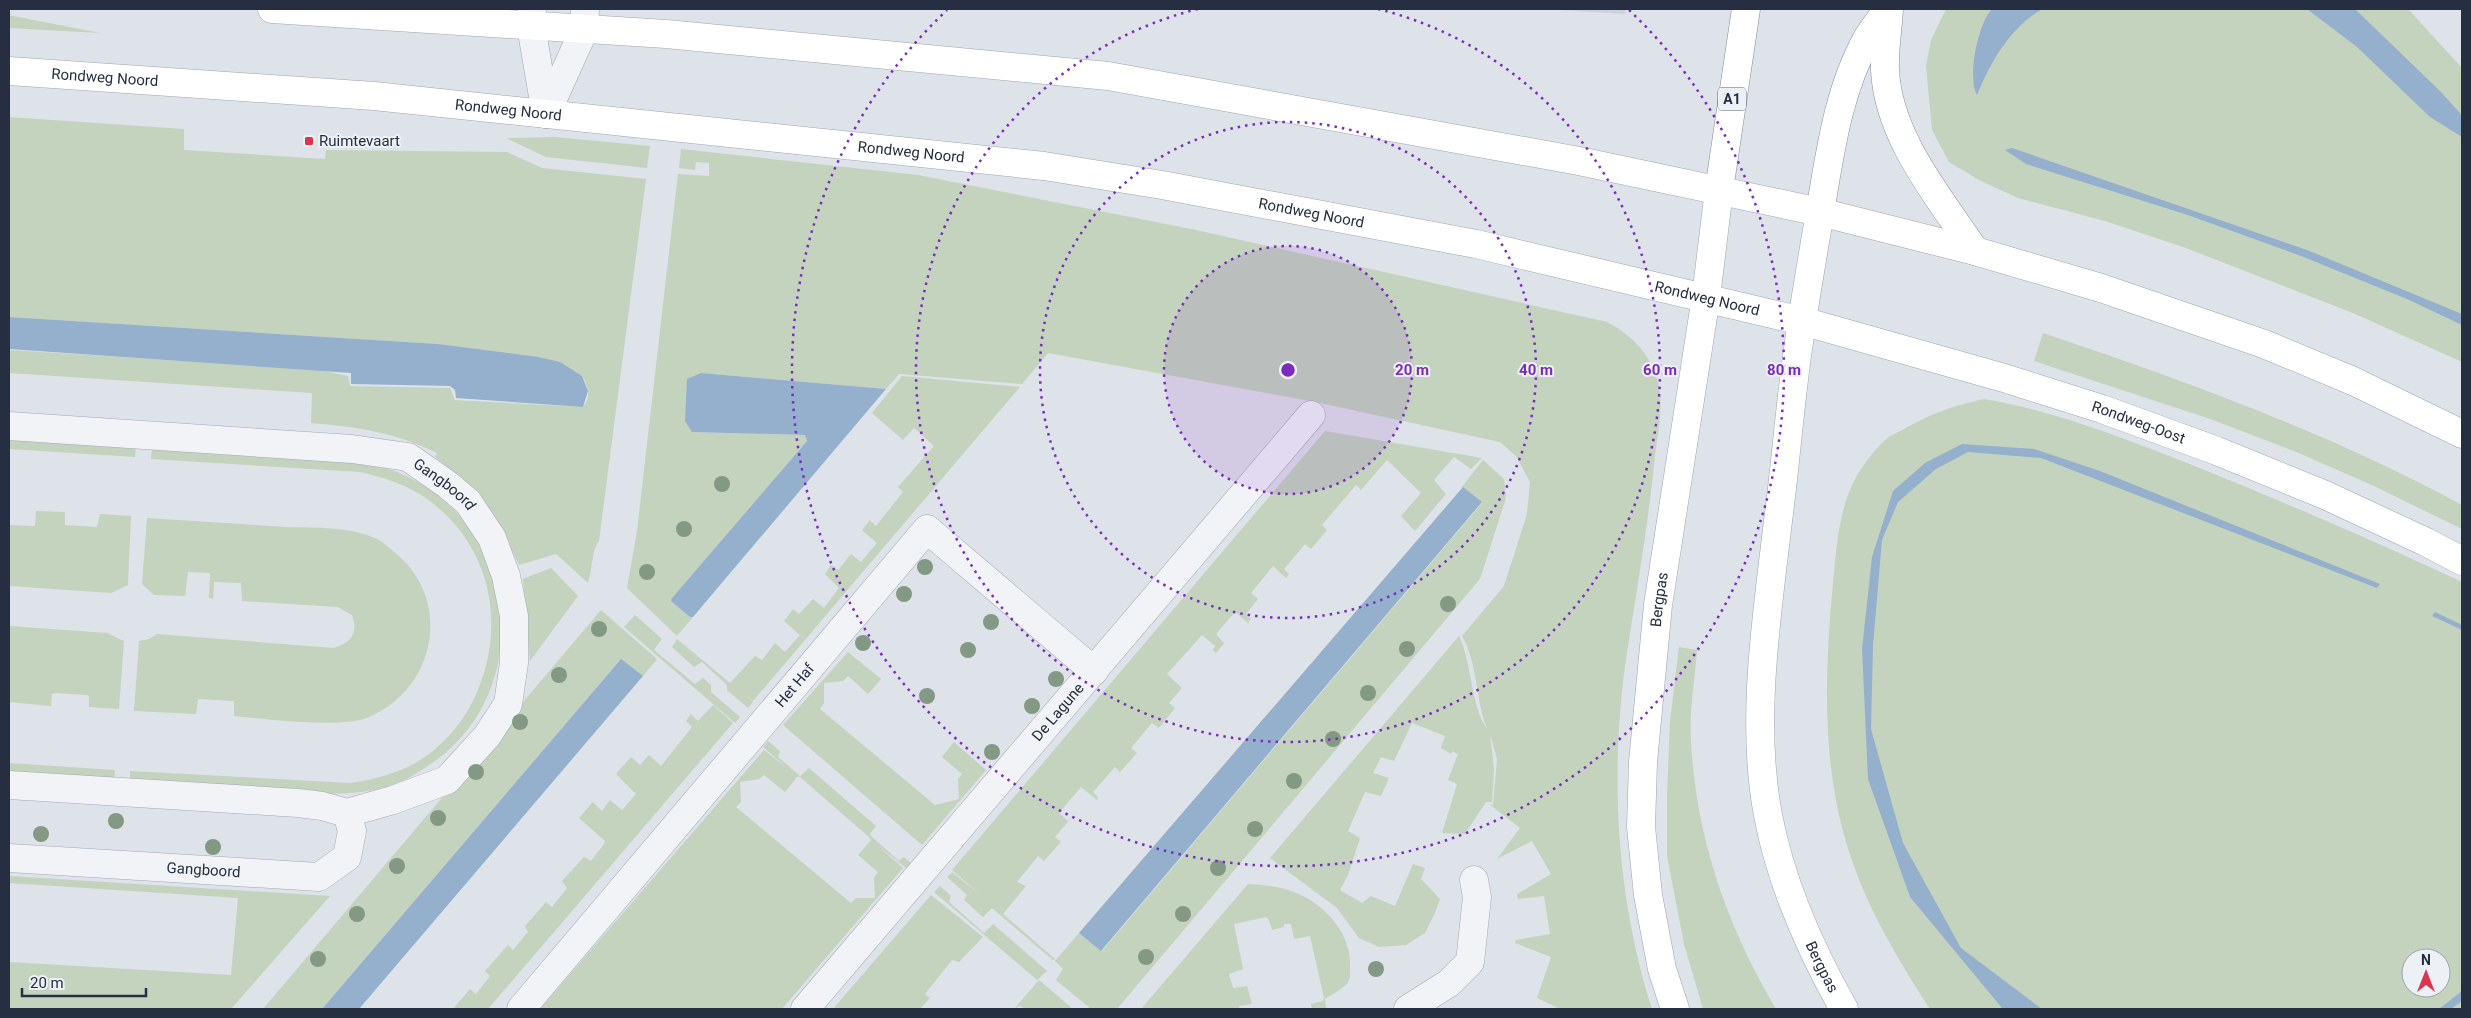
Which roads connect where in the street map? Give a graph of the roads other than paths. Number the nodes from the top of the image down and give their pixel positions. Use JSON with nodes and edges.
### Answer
{"nodes":[{"id":1,"x":272,"y":9,"type":"edge"},
{"id":2,"x":1746,"y":9,"type":"edge"},
{"id":3,"x":1889,"y":9,"type":"edge"},
{"id":4,"x":531,"y":17,"type":"edge"},
{"id":5,"x":585,"y":20,"type":"edge"},
{"id":6,"x":9,"y":71,"type":"edge"},
{"id":7,"x":546,"y":114,"type":"junction"},
{"id":8,"x":1719,"y":190,"type":"junction"},
{"id":9,"x":1820,"y":212,"type":"junction"},
{"id":10,"x":1975,"y":251,"type":"junction"},
{"id":11,"x":1706,"y":297,"type":"junction"},
{"id":12,"x":1802,"y":321,"type":"junction"},
{"id":13,"x":1311,"y":415,"type":"dead end"},
{"id":14,"x":9,"y":426,"type":"edge"},
{"id":15,"x":2462,"y":434,"type":"edge"},
{"id":16,"x":2462,"y":562,"type":"edge"},
{"id":17,"x":1094,"y":671,"type":"junction"},
{"id":18,"x":9,"y":785,"type":"edge"},
{"id":19,"x":346,"y":813,"type":"junction"},
{"id":20,"x":9,"y":858,"type":"edge"},
{"id":21,"x":1474,"y":880,"type":"dead end"},
{"id":22,"x":521,"y":1009,"type":"edge"},
{"id":23,"x":805,"y":1009,"type":"edge"},
{"id":24,"x":1408,"y":1009,"type":"edge"},
{"id":25,"x":1675,"y":1009,"type":"edge"},
{"id":26,"x":1844,"y":1009,"type":"edge"}],
"edges":[{"from":1,"to":4,"type":"main road"},
{"from":2,"to":8,"type":"main road","number":"A1"},
{"from":3,"to":9,"type":"main road","name":"Bergpas"},
{"from":3,"to":10,"type":"main road"},
{"from":4,"to":5,"type":"main road"},
{"from":4,"to":7,"type":"street"},
{"from":5,"to":7,"type":"street"},
{"from":5,"to":8,"type":"main road"},
{"from":6,"to":7,"type":"main road","name":"Rondweg Noord"},
{"from":7,"to":11,"type":"main road","name":"Rondweg Noord"},
{"from":8,"to":9,"type":"main road"},
{"from":8,"to":11,"type":"main road","name":"Bergpas"},
{"from":9,"to":10,"type":"main road"},
{"from":9,"to":12,"type":"main road","name":"Bergpas"},
{"from":10,"to":15,"type":"main road"},
{"from":11,"to":12,"type":"main road","name":"Rondweg Noord"},
{"from":11,"to":25,"type":"main road","name":"Bergpas"},
{"from":12,"to":16,"type":"main road","name":"Rondweg-Oost"},
{"from":12,"to":26,"type":"main road","name":"Bergpas"},
{"from":13,"to":17,"type":"street","name":"De Lagune"},
{"from":14,"to":19,"type":"street","name":"Gangboord"},
{"from":17,"to":22,"type":"street","name":"Het Haf"},
{"from":17,"to":23,"type":"street","name":"De Lagune"},
{"from":18,"to":19,"type":"street"},
{"from":19,"to":20,"type":"street","name":"Gangboord"},
{"from":21,"to":24,"type":"street"}]}
